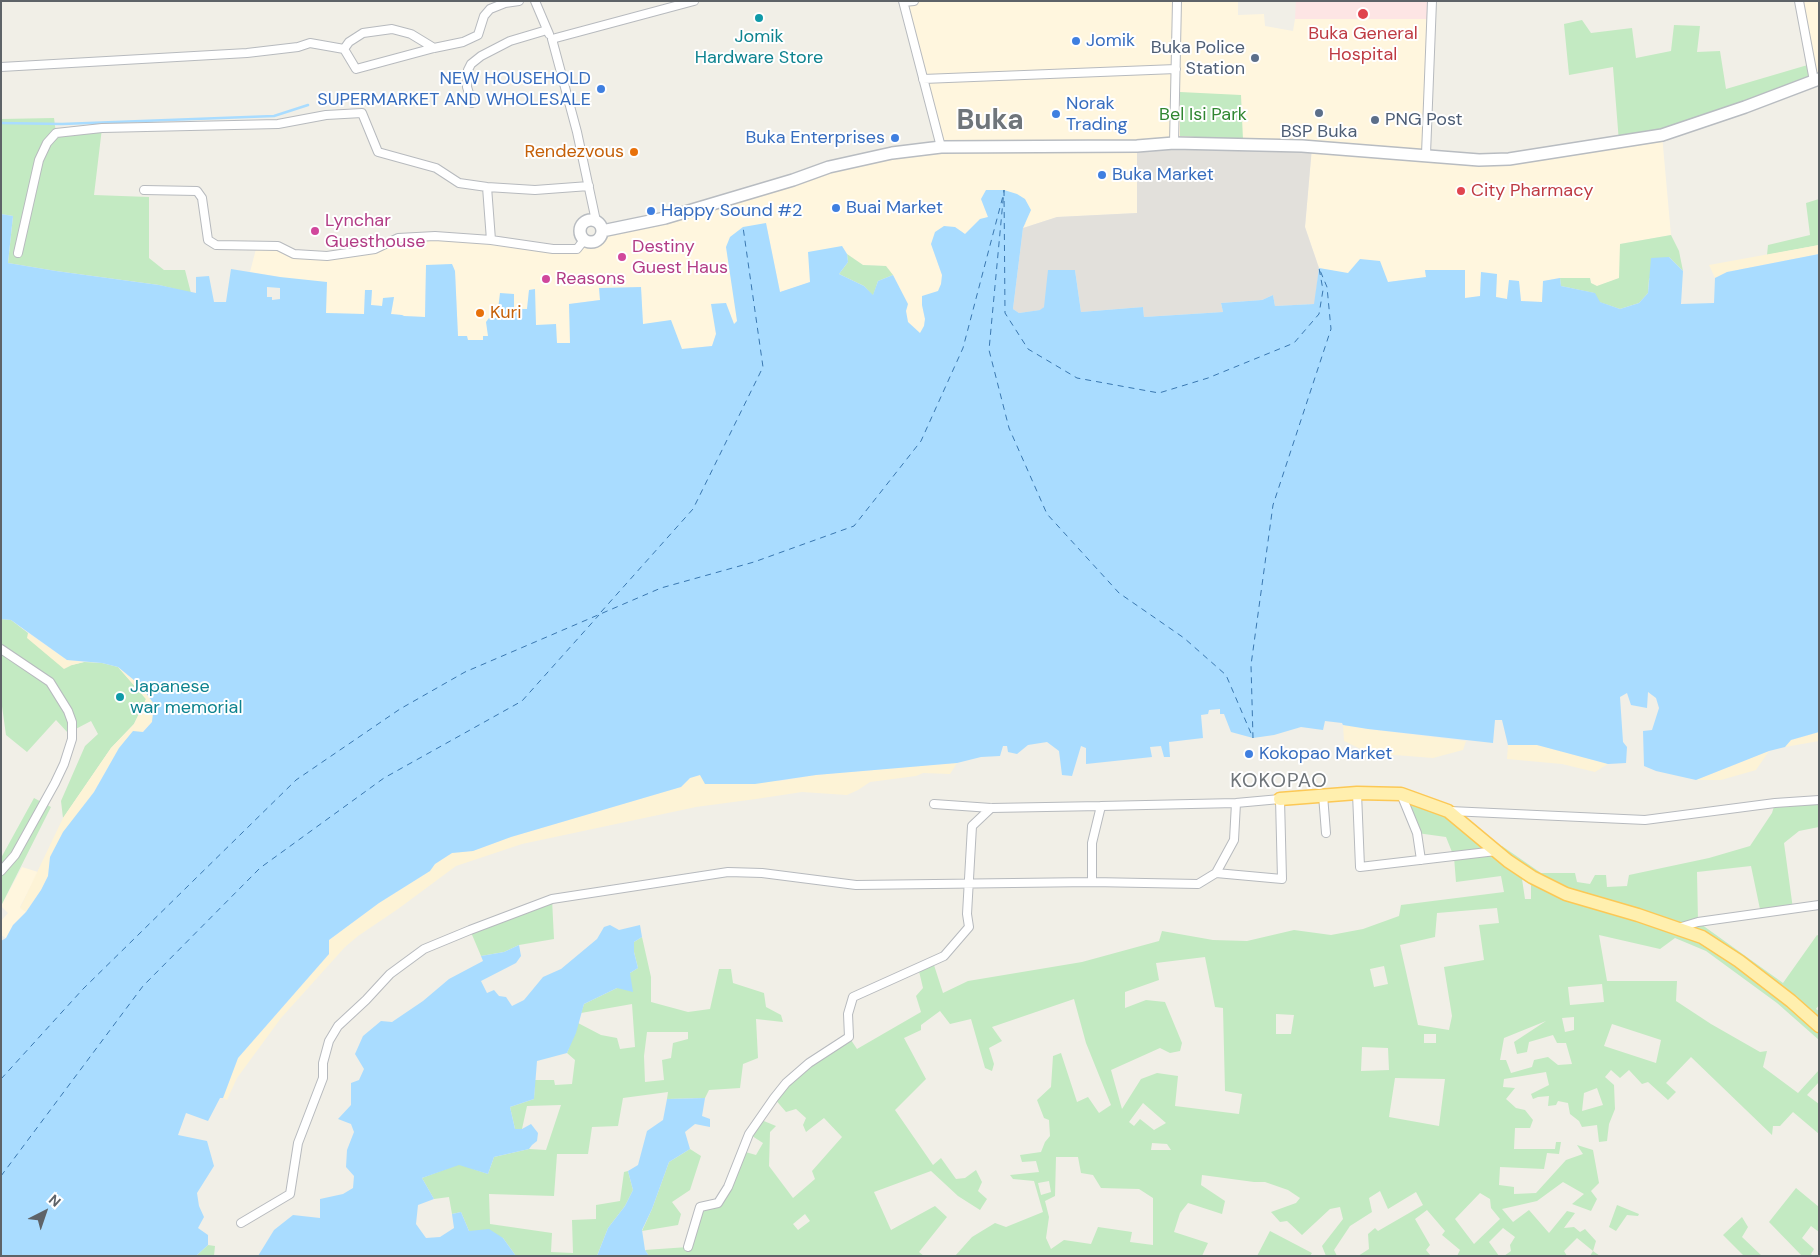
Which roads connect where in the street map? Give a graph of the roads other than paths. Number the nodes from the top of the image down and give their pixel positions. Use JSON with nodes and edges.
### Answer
{"nodes":[{"id":1,"x":519,"y":1,"type":"edge"},
{"id":2,"x":535,"y":1,"type":"edge"},
{"id":3,"x":694,"y":1,"type":"edge"},
{"id":4,"x":904,"y":1,"type":"edge"},
{"id":5,"x":914,"y":1,"type":"edge"},
{"id":6,"x":1177,"y":1,"type":"edge"},
{"id":7,"x":1432,"y":1,"type":"edge"},
{"id":8,"x":1799,"y":1,"type":"edge"},
{"id":9,"x":547,"y":30,"type":"junction"},
{"id":10,"x":552,"y":39,"type":"junction"},
{"id":11,"x":434,"y":48,"type":"junction"},
{"id":12,"x":344,"y":49,"type":"junction"},
{"id":13,"x":1,"y":67,"type":"edge"},
{"id":14,"x":1176,"y":69,"type":"junction"},
{"id":15,"x":923,"y":79,"type":"junction"},
{"id":16,"x":1816,"y":80,"type":"edge"},
{"id":17,"x":472,"y":103,"type":"dead end"},
{"id":18,"x":1174,"y":143,"type":"junction"},
{"id":19,"x":941,"y":147,"type":"junction"},
{"id":20,"x":1426,"y":154,"type":"junction"},
{"id":21,"x":589,"y":186,"type":"junction"},
{"id":22,"x":487,"y":187,"type":"junction"},
{"id":23,"x":144,"y":190,"type":"dead end"},
{"id":24,"x":596,"y":221,"type":"junction"},
{"id":25,"x":602,"y":232,"type":"junction"},
{"id":26,"x":491,"y":240,"type":"junction"},
{"id":27,"x":584,"y":240,"type":"junction"},
{"id":28,"x":18,"y":253,"type":"dead end"},
{"id":29,"x":1,"y":649,"type":"edge"},
{"id":30,"x":1357,"y":793,"type":"junction"},
{"id":31,"x":1401,"y":794,"type":"junction"},
{"id":32,"x":1323,"y":795,"type":"junction"},
{"id":33,"x":1280,"y":799,"type":"junction"},
{"id":34,"x":1819,"y":800,"type":"edge"},
{"id":35,"x":1236,"y":803,"type":"junction"},
{"id":36,"x":934,"y":804,"type":"dead end"},
{"id":37,"x":1101,"y":806,"type":"junction"},
{"id":38,"x":991,"y":808,"type":"junction"},
{"id":39,"x":1448,"y":811,"type":"junction"},
{"id":40,"x":1326,"y":833,"type":"dead end"},
{"id":41,"x":1496,"y":851,"type":"junction"},
{"id":42,"x":1421,"y":860,"type":"junction"},
{"id":43,"x":1,"y":871,"type":"edge"},
{"id":44,"x":1216,"y":873,"type":"junction"},
{"id":45,"x":1092,"y":882,"type":"junction"},
{"id":46,"x":968,"y":884,"type":"junction"},
{"id":47,"x":1819,"y":905,"type":"edge"},
{"id":48,"x":1678,"y":928,"type":"junction"},
{"id":49,"x":1819,"y":1026,"type":"edge"},
{"id":50,"x":241,"y":1223,"type":"dead end"},
{"id":51,"x":688,"y":1247,"type":"dead end"}],
"edges":[{"from":1,"to":11,"type":"street"},
{"from":2,"to":9,"type":"street"},
{"from":3,"to":10,"type":"street"},
{"from":4,"to":5,"type":"street"},
{"from":4,"to":15,"type":"street"},
{"from":6,"to":14,"type":"street"},
{"from":7,"to":20,"type":"street"},
{"from":8,"to":16,"type":"street"},
{"from":9,"to":10,"type":"street"},
{"from":9,"to":17,"type":"street"},
{"from":10,"to":21,"type":"street"},
{"from":11,"to":12,"type":"street"},
{"from":11,"to":12,"type":"street"},
{"from":12,"to":13,"type":"street"},
{"from":14,"to":15,"type":"street"},
{"from":14,"to":18,"type":"street"},
{"from":15,"to":19,"type":"street"},
{"from":16,"to":20,"type":"main road"},
{"from":18,"to":19,"type":"main road"},
{"from":18,"to":20,"type":"main road"},
{"from":19,"to":25,"type":"main road"},
{"from":21,"to":22,"type":"street"},
{"from":21,"to":24,"type":"street"},
{"from":22,"to":26,"type":"street"},
{"from":22,"to":28,"type":"street"},
{"from":23,"to":26,"type":"street"},
{"from":24,"to":25,"type":"main road"},
{"from":24,"to":27,"type":"main road"},
{"from":25,"to":27,"type":"main road"},
{"from":26,"to":27,"type":"street"},
{"from":29,"to":43,"type":"street"},
{"from":30,"to":31,"type":"main road"},
{"from":30,"to":32,"type":"main road"},
{"from":30,"to":42,"type":"street"},
{"from":31,"to":39,"type":"main road"},
{"from":31,"to":42,"type":"street"},
{"from":32,"to":33,"type":"main road"},
{"from":32,"to":40,"type":"street"},
{"from":33,"to":35,"type":"street"},
{"from":33,"to":44,"type":"street"},
{"from":34,"to":39,"type":"street"},
{"from":35,"to":37,"type":"street"},
{"from":35,"to":44,"type":"street"},
{"from":36,"to":38,"type":"street"},
{"from":37,"to":38,"type":"street"},
{"from":37,"to":45,"type":"street"},
{"from":38,"to":46,"type":"street"},
{"from":39,"to":41,"type":"main road"},
{"from":41,"to":42,"type":"street"},
{"from":41,"to":48,"type":"main road"},
{"from":44,"to":45,"type":"street"},
{"from":45,"to":46,"type":"street"},
{"from":46,"to":50,"type":"street"},
{"from":46,"to":51,"type":"street"},
{"from":47,"to":48,"type":"street"},
{"from":48,"to":49,"type":"main road"}]}
